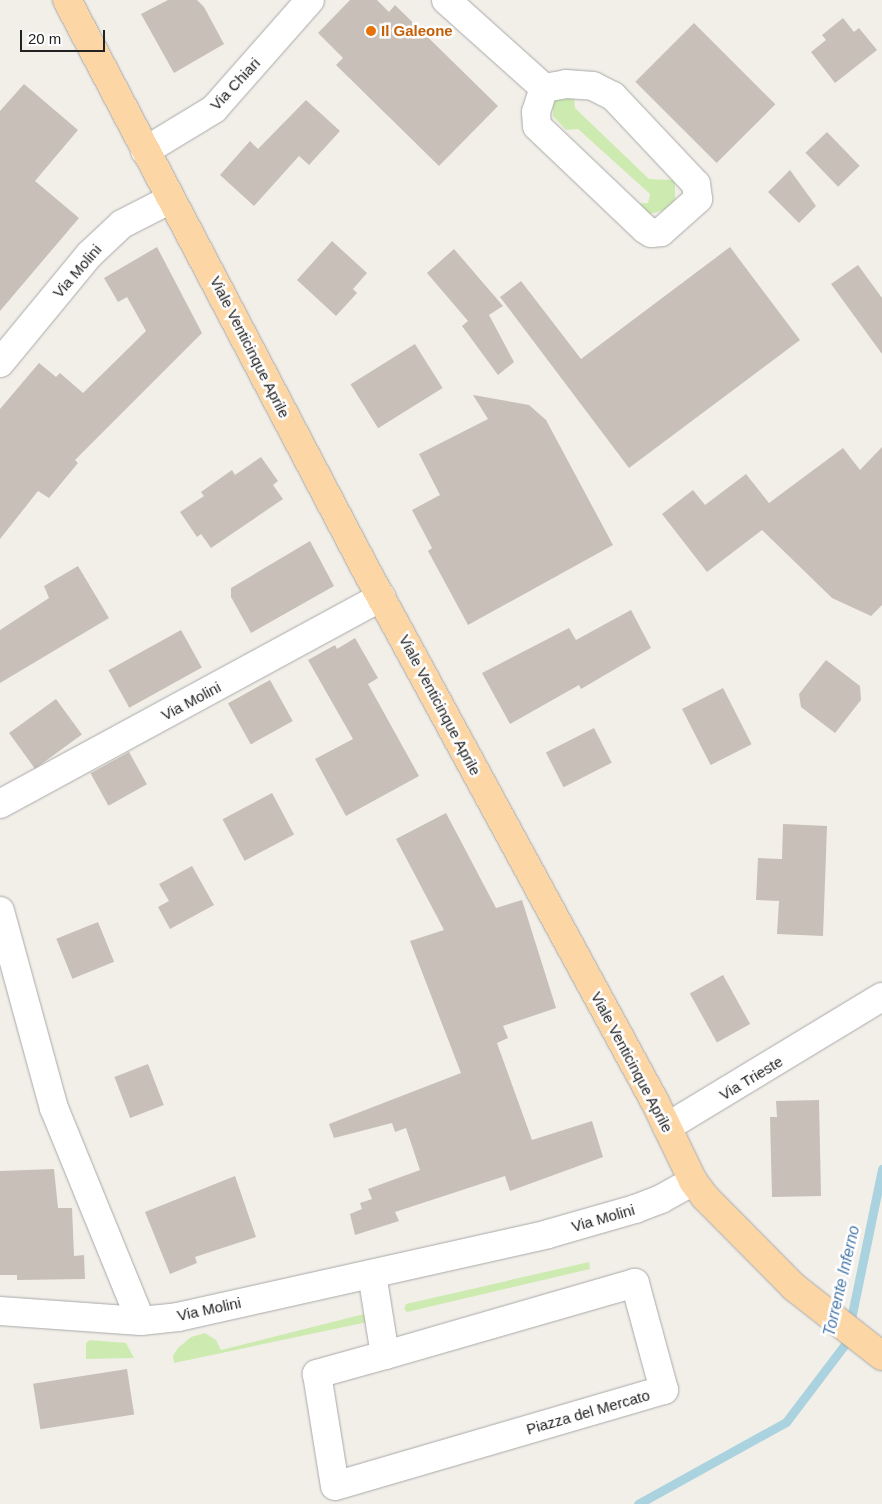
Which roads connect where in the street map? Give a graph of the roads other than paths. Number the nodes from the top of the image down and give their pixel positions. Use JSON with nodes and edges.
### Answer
{"nodes":[{"id":1,"x":67,"y":0,"type":"edge"},
{"id":2,"x":310,"y":0,"type":"edge"},
{"id":3,"x":446,"y":0,"type":"edge"},
{"id":4,"x":544,"y":88,"type":"junction"},
{"id":5,"x":146,"y":151,"type":"junction"},
{"id":6,"x":171,"y":200,"type":"junction"},
{"id":7,"x":0,"y":363,"type":"edge"},
{"id":8,"x":382,"y":597,"type":"junction"},
{"id":9,"x":0,"y":804,"type":"edge"},
{"id":10,"x":0,"y":911,"type":"edge"},
{"id":11,"x":882,"y":997,"type":"edge"},
{"id":12,"x":667,"y":1127,"type":"junction"},
{"id":13,"x":693,"y":1181,"type":"junction"},
{"id":14,"x":372,"y":1274,"type":"junction"},
{"id":15,"x":0,"y":1310,"type":"edge"},
{"id":16,"x":140,"y":1321,"type":"junction"},
{"id":17,"x":385,"y":1355,"type":"junction"},
{"id":18,"x":882,"y":1356,"type":"edge"}],
"edges":[{"from":1,"to":5,"type":"main road","name":"Viale Venticinque Aprile"},
{"from":2,"to":5,"type":"street","name":"Via Chiari"},
{"from":3,"to":4,"type":"street"},
{"from":4,"to":4,"type":"street"},
{"from":5,"to":6,"type":"main road","name":"Viale Venticinque Aprile"},
{"from":6,"to":7,"type":"street","name":"Via Molini"},
{"from":6,"to":8,"type":"main road","name":"Viale Venticinque Aprile"},
{"from":8,"to":9,"type":"street","name":"Via Molini"},
{"from":8,"to":12,"type":"main road","name":"Viale Venticinque Aprile"},
{"from":10,"to":16,"type":"street"},
{"from":11,"to":12,"type":"street","name":"Via Trieste"},
{"from":12,"to":13,"type":"main road","name":"Viale Venticinque Aprile"},
{"from":13,"to":14,"type":"street","name":"Via Molini"},
{"from":13,"to":18,"type":"main road","name":"Viale Venticinque Aprile"},
{"from":14,"to":16,"type":"street","name":"Via Molini"},
{"from":14,"to":17,"type":"street"},
{"from":15,"to":16,"type":"street","name":"Via Molini"},
{"from":17,"to":17,"type":"street","name":"Piazza del Mercato"}]}
